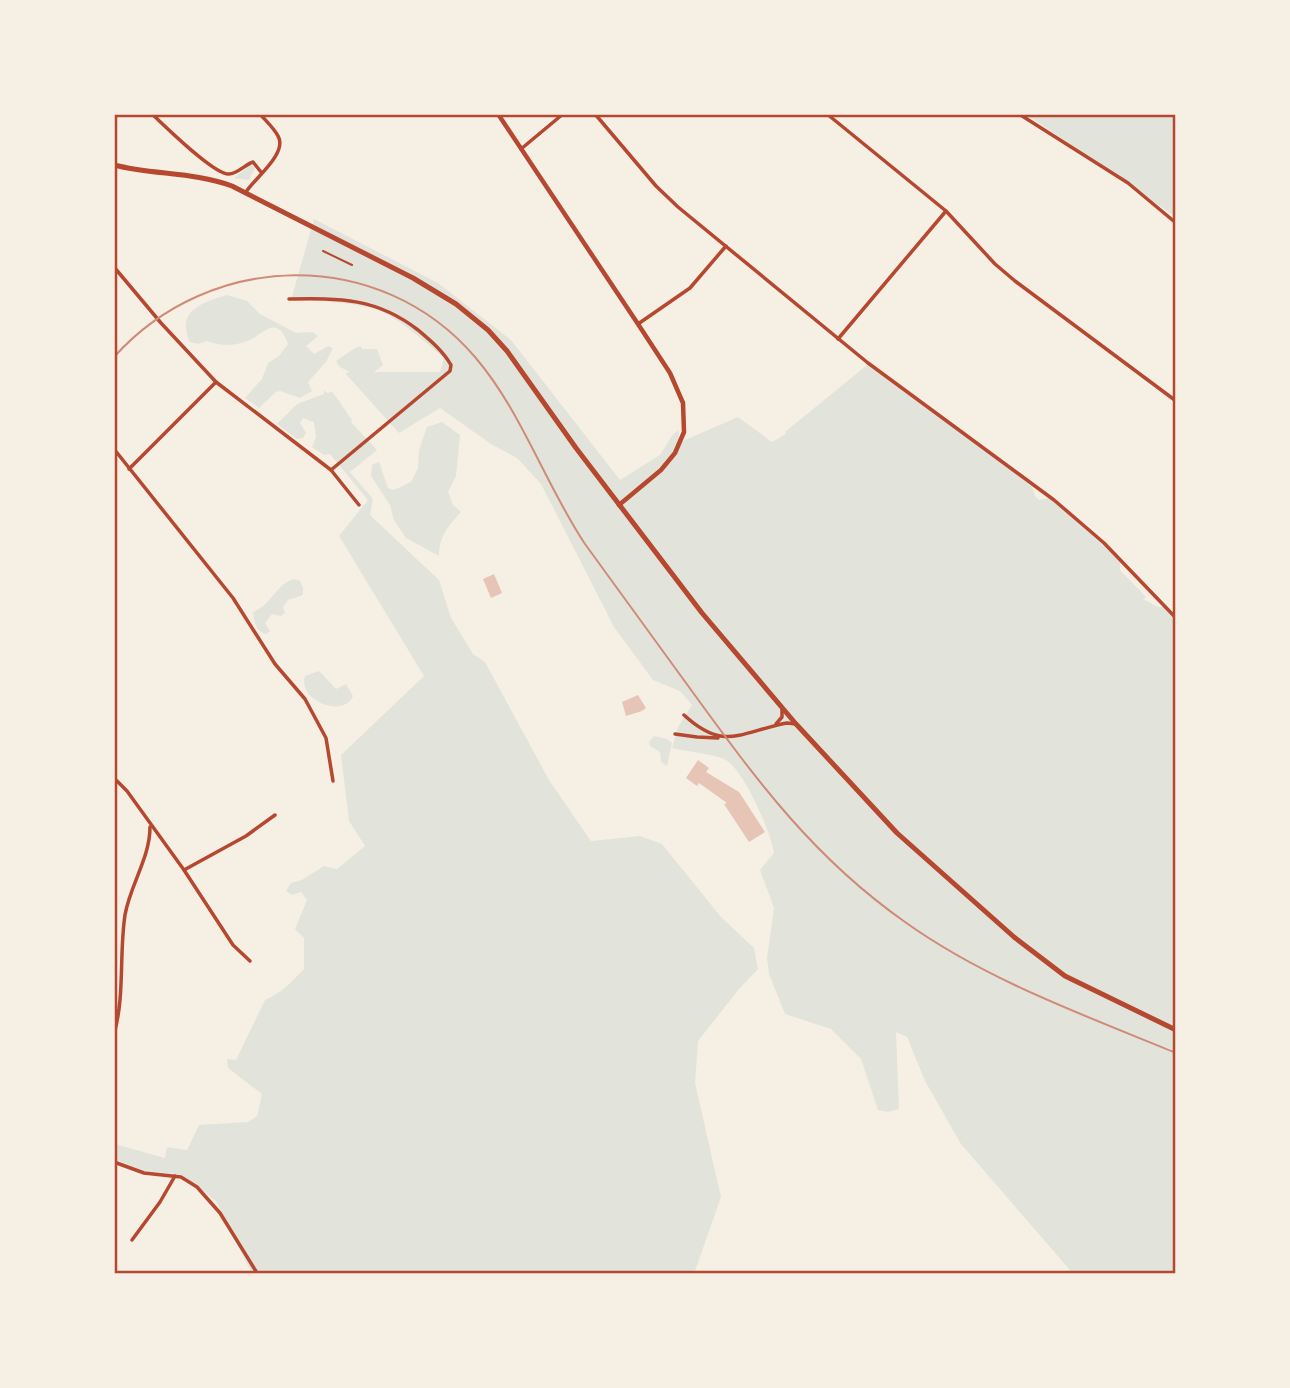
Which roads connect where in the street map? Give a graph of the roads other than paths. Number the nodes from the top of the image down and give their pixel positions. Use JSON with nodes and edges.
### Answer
{"nodes":[{"id":1,"x":152,"y":114,"type":"edge"},
{"id":2,"x":260,"y":114,"type":"edge"},
{"id":3,"x":498,"y":114,"type":"edge"},
{"id":4,"x":563,"y":114,"type":"edge"},
{"id":5,"x":595,"y":114,"type":"edge"},
{"id":6,"x":827,"y":114,"type":"edge"},
{"id":7,"x":1019,"y":114,"type":"edge"},
{"id":8,"x":521,"y":149,"type":"junction"},
{"id":9,"x":114,"y":165,"type":"edge"},
{"id":10,"x":261,"y":172,"type":"junction"},
{"id":11,"x":246,"y":192,"type":"junction"},
{"id":12,"x":946,"y":211,"type":"junction"},
{"id":13,"x":1176,"y":223,"type":"edge"},
{"id":14,"x":726,"y":246,"type":"junction"},
{"id":15,"x":323,"y":251,"type":"dead end"},
{"id":16,"x":352,"y":265,"type":"dead end"},
{"id":17,"x":114,"y":267,"type":"edge"},
{"id":18,"x":289,"y":299,"type":"dead end"},
{"id":19,"x":638,"y":324,"type":"junction"},
{"id":20,"x":838,"y":339,"type":"junction"},
{"id":21,"x":216,"y":382,"type":"junction"},
{"id":22,"x":1176,"y":401,"type":"edge"},
{"id":23,"x":114,"y":449,"type":"edge"},
{"id":24,"x":129,"y":470,"type":"junction"},
{"id":25,"x":331,"y":470,"type":"junction"},
{"id":26,"x":359,"y":505,"type":"dead end"},
{"id":27,"x":619,"y":505,"type":"junction"},
{"id":28,"x":1176,"y":618,"type":"edge"},
{"id":29,"x":782,"y":708,"type":"junction"},
{"id":30,"x":684,"y":715,"type":"dead end"},
{"id":31,"x":796,"y":724,"type":"junction"},
{"id":32,"x":775,"y":725,"type":"junction"},
{"id":33,"x":675,"y":734,"type":"dead end"},
{"id":34,"x":720,"y":738,"type":"junction"},
{"id":35,"x":114,"y":778,"type":"edge"},
{"id":36,"x":333,"y":781,"type":"dead end"},
{"id":37,"x":275,"y":815,"type":"dead end"},
{"id":38,"x":150,"y":825,"type":"junction"},
{"id":39,"x":184,"y":870,"type":"junction"},
{"id":40,"x":250,"y":961,"type":"dead end"},
{"id":41,"x":116,"y":1013,"type":"edge"},
{"id":42,"x":1176,"y":1030,"type":"edge"},
{"id":43,"x":114,"y":1034,"type":"edge"},
{"id":44,"x":114,"y":1162,"type":"edge"},
{"id":45,"x":175,"y":1176,"type":"junction"},
{"id":46,"x":132,"y":1240,"type":"dead end"},
{"id":47,"x":257,"y":1273,"type":"edge"}],
"edges":[{"from":1,"to":10,"type":"street"},
{"from":2,"to":10,"type":"street"},
{"from":3,"to":8,"type":"main road"},
{"from":4,"to":8,"type":"street"},
{"from":5,"to":14,"type":"street"},
{"from":6,"to":12,"type":"street"},
{"from":7,"to":13,"type":"street"},
{"from":8,"to":19,"type":"main road"},
{"from":9,"to":11,"type":"main road"},
{"from":10,"to":11,"type":"street"},
{"from":11,"to":27,"type":"main road"},
{"from":12,"to":20,"type":"street"},
{"from":12,"to":22,"type":"street"},
{"from":14,"to":19,"type":"street"},
{"from":14,"to":20,"type":"street"},
{"from":15,"to":16,"type":"lane"},
{"from":17,"to":21,"type":"street"},
{"from":18,"to":25,"type":"street"},
{"from":19,"to":27,"type":"main road"},
{"from":20,"to":28,"type":"street"},
{"from":21,"to":24,"type":"street"},
{"from":21,"to":25,"type":"street"},
{"from":23,"to":24,"type":"street"},
{"from":24,"to":36,"type":"street"},
{"from":25,"to":26,"type":"street"},
{"from":27,"to":29,"type":"main road"},
{"from":29,"to":31,"type":"main road"},
{"from":29,"to":32,"type":"street"},
{"from":30,"to":34,"type":"street"},
{"from":31,"to":32,"type":"street"},
{"from":31,"to":42,"type":"main road"},
{"from":32,"to":34,"type":"street"},
{"from":33,"to":34,"type":"street"},
{"from":35,"to":38,"type":"street"},
{"from":37,"to":39,"type":"street"},
{"from":38,"to":39,"type":"street"},
{"from":38,"to":41,"type":"street"},
{"from":39,"to":40,"type":"street"},
{"from":41,"to":43,"type":"street"},
{"from":44,"to":45,"type":"street"},
{"from":45,"to":46,"type":"street"},
{"from":45,"to":47,"type":"street"}]}
